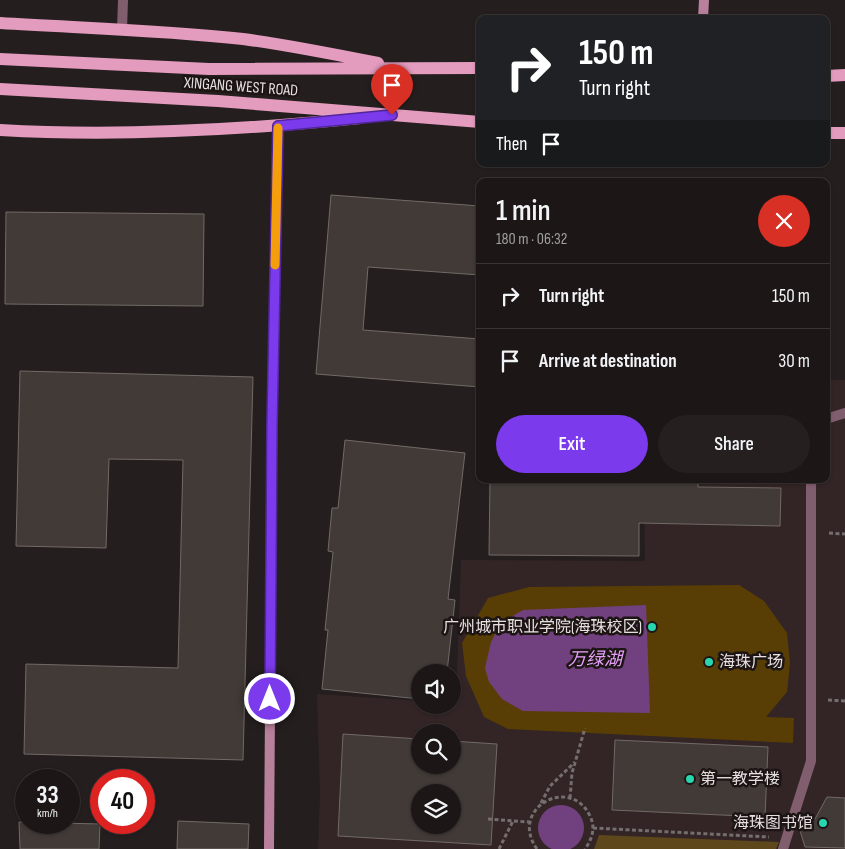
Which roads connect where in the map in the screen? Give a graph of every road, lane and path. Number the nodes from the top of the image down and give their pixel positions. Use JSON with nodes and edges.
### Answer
{"nodes":[{"id":1,"x":123,"y":0,"type":"edge"},
{"id":2,"x":704,"y":0,"type":"edge"},
{"id":3,"x":703,"y":15,"type":"edge"},
{"id":4,"x":0,"y":23,"type":"edge"},
{"id":5,"x":122,"y":30,"type":"junction"},
{"id":6,"x":0,"y":59,"type":"edge"},
{"id":7,"x":476,"y":68,"type":"edge"},
{"id":8,"x":402,"y":69,"type":"junction"},
{"id":9,"x":830,"y":76,"type":"edge"},
{"id":10,"x":845,"y":76,"type":"edge"},
{"id":11,"x":0,"y":89,"type":"edge"},
{"id":12,"x":392,"y":115,"type":"junction"},
{"id":13,"x":476,"y":122,"type":"edge"},
{"id":14,"x":278,"y":126,"type":"junction"},
{"id":15,"x":0,"y":130,"type":"edge"},
{"id":16,"x":830,"y":133,"type":"edge"},
{"id":17,"x":845,"y":133,"type":"edge"},
{"id":18,"x":845,"y":412,"type":"edge"},
{"id":19,"x":830,"y":418,"type":"edge"},
{"id":20,"x":811,"y":483,"type":"edge"},
{"id":21,"x":585,"y":728,"type":"dead end"},
{"id":22,"x":575,"y":761,"type":"junction"},
{"id":23,"x":570,"y":798,"type":"junction"},
{"id":24,"x":540,"y":804,"type":"junction"},
{"id":25,"x":488,"y":820,"type":"dead end"},
{"id":26,"x":514,"y":821,"type":"junction"},
{"id":27,"x":529,"y":822,"type":"junction"},
{"id":28,"x":593,"y":828,"type":"junction"},
{"id":29,"x":787,"y":838,"type":"junction"},
{"id":30,"x":269,"y":849,"type":"edge"},
{"id":31,"x":499,"y":849,"type":"edge"},
{"id":32,"x":537,"y":849,"type":"edge"},
{"id":33,"x":585,"y":849,"type":"edge"},
{"id":34,"x":783,"y":849,"type":"edge"}],
"edges":[{"from":1,"to":5,"type":"lane"},
{"from":2,"to":3,"type":"street"},
{"from":4,"to":5,"type":"main road"},
{"from":5,"to":8,"type":"main road"},
{"from":6,"to":8,"type":"main road","name":"XINGANG WEST ROAD"},
{"from":7,"to":8,"type":"main road","name":"XINGANG WEST ROAD"},
{"from":9,"to":10,"type":"main road"},
{"from":11,"to":12,"type":"main road","name":"XINGANG WEST ROAD"},
{"from":12,"to":13,"type":"main road","name":"XINGANG WEST ROAD"},
{"from":12,"to":14,"type":"main road"},
{"from":14,"to":15,"type":"main road"},
{"from":14,"to":30,"type":"street"},
{"from":16,"to":17,"type":"main road"},
{"from":18,"to":19,"type":"lane"},
{"from":20,"to":29,"type":"lane"},
{"from":21,"to":22,"type":"path"},
{"from":22,"to":23,"type":"path"},
{"from":22,"to":24,"type":"path"},
{"from":23,"to":24,"type":"path"},
{"from":23,"to":28,"type":"path"},
{"from":24,"to":27,"type":"path"},
{"from":25,"to":26,"type":"path"},
{"from":26,"to":27,"type":"path"},
{"from":26,"to":31,"type":"path"},
{"from":27,"to":32,"type":"path"},
{"from":28,"to":29,"type":"path"},
{"from":28,"to":33,"type":"path"},
{"from":29,"to":34,"type":"lane"}]}
